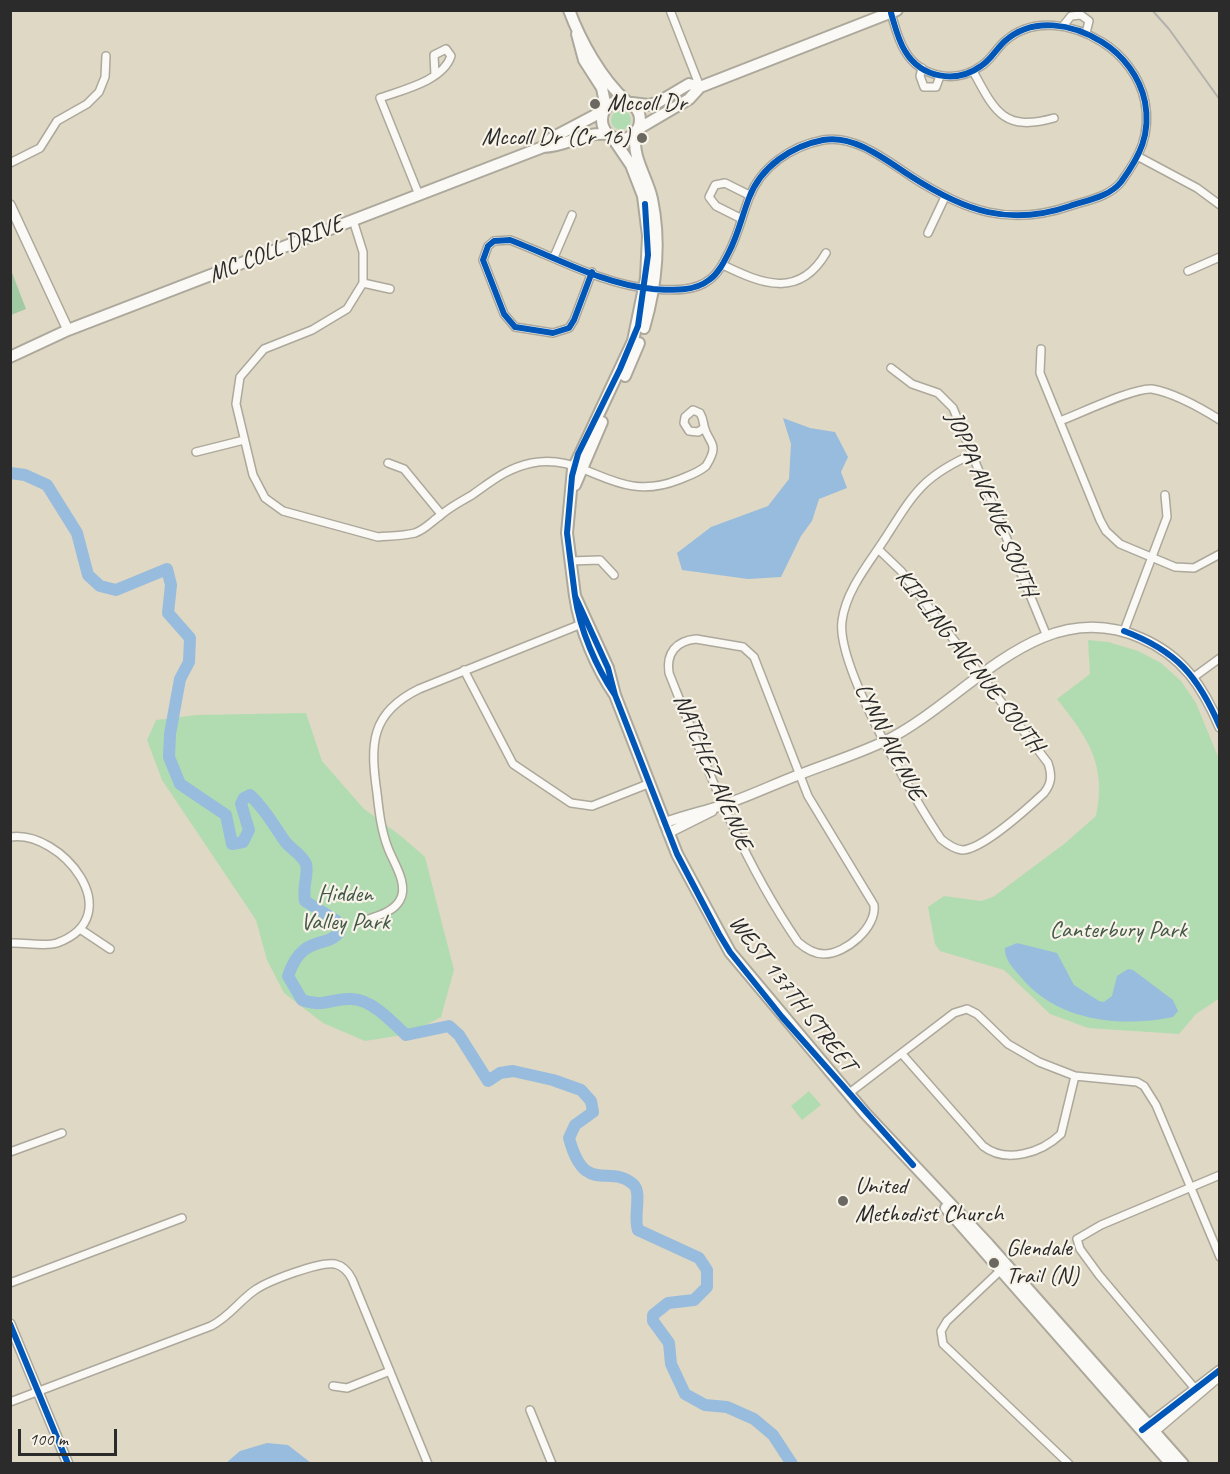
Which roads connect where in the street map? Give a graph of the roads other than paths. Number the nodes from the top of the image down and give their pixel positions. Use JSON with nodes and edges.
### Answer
{"nodes":[{"id":1,"x":569,"y":10,"type":"edge"},
{"id":2,"x":670,"y":10,"type":"edge"},
{"id":3,"x":894,"y":12,"type":"edge"},
{"id":4,"x":1063,"y":26,"type":"junction"},
{"id":5,"x":575,"y":27,"type":"junction"},
{"id":6,"x":1086,"y":33,"type":"junction"},
{"id":7,"x":106,"y":56,"type":"dead end"},
{"id":8,"x":922,"y":68,"type":"junction"},
{"id":9,"x":973,"y":71,"type":"junction"},
{"id":10,"x":435,"y":75,"type":"dead end"},
{"id":11,"x":940,"y":76,"type":"junction"},
{"id":12,"x":700,"y":87,"type":"junction"},
{"id":13,"x":628,"y":102,"type":"junction"},
{"id":14,"x":606,"y":109,"type":"junction"},
{"id":15,"x":1054,"y":118,"type":"dead end"},
{"id":16,"x":637,"y":131,"type":"junction"},
{"id":17,"x":610,"y":136,"type":"junction"},
{"id":18,"x":543,"y":147,"type":"junction"},
{"id":19,"x":1139,"y":157,"type":"junction"},
{"id":20,"x":10,"y":163,"type":"edge"},
{"id":21,"x":419,"y":195,"type":"junction"},
{"id":22,"x":749,"y":195,"type":"junction"},
{"id":23,"x":945,"y":197,"type":"junction"},
{"id":24,"x":649,"y":203,"type":"junction"},
{"id":25,"x":10,"y":205,"type":"edge"},
{"id":26,"x":1220,"y":205,"type":"edge"},
{"id":27,"x":572,"y":215,"type":"dead end"},
{"id":28,"x":742,"y":219,"type":"junction"},
{"id":29,"x":353,"y":220,"type":"junction"},
{"id":30,"x":928,"y":233,"type":"dead end"},
{"id":31,"x":826,"y":253,"type":"dead end"},
{"id":32,"x":554,"y":257,"type":"junction"},
{"id":33,"x":1220,"y":257,"type":"edge"},
{"id":34,"x":723,"y":265,"type":"junction"},
{"id":35,"x":1188,"y":271,"type":"dead end"},
{"id":36,"x":592,"y":272,"type":"junction"},
{"id":37,"x":363,"y":283,"type":"junction"},
{"id":38,"x":649,"y":288,"type":"junction"},
{"id":39,"x":390,"y":289,"type":"dead end"},
{"id":40,"x":68,"y":330,"type":"junction"},
{"id":41,"x":1041,"y":349,"type":"dead end"},
{"id":42,"x":10,"y":357,"type":"edge"},
{"id":43,"x":891,"y":368,"type":"dead end"},
{"id":44,"x":1220,"y":420,"type":"edge"},
{"id":45,"x":1060,"y":421,"type":"junction"},
{"id":46,"x":704,"y":428,"type":"dead end"},
{"id":47,"x":244,"y":440,"type":"junction"},
{"id":48,"x":196,"y":452,"type":"dead end"},
{"id":49,"x":973,"y":454,"type":"junction"},
{"id":50,"x":388,"y":463,"type":"dead end"},
{"id":51,"x":578,"y":467,"type":"junction"},
{"id":52,"x":1165,"y":495,"type":"dead end"},
{"id":53,"x":441,"y":514,"type":"junction"},
{"id":54,"x":878,"y":549,"type":"junction"},
{"id":55,"x":1220,"y":554,"type":"edge"},
{"id":56,"x":1152,"y":558,"type":"junction"},
{"id":57,"x":570,"y":561,"type":"junction"},
{"id":58,"x":614,"y":575,"type":"dead end"},
{"id":59,"x":584,"y":623,"type":"junction"},
{"id":60,"x":1124,"y":631,"type":"junction"},
{"id":61,"x":1046,"y":634,"type":"junction"},
{"id":62,"x":1220,"y":658,"type":"edge"},
{"id":63,"x":464,"y":670,"type":"junction"},
{"id":64,"x":982,"y":676,"type":"junction"},
{"id":65,"x":1194,"y":677,"type":"junction"},
{"id":66,"x":1220,"y":727,"type":"edge"},
{"id":67,"x":883,"y":742,"type":"junction"},
{"id":68,"x":799,"y":775,"type":"junction"},
{"id":69,"x":648,"y":784,"type":"junction"},
{"id":70,"x":721,"y":806,"type":"junction"},
{"id":71,"x":666,"y":828,"type":"junction"},
{"id":72,"x":10,"y":837,"type":"edge"},
{"id":73,"x":961,"y":850,"type":"joint"},
{"id":74,"x":369,"y":920,"type":"dead end"},
{"id":75,"x":80,"y":929,"type":"junction"},
{"id":76,"x":10,"y":943,"type":"edge"},
{"id":77,"x":110,"y":949,"type":"dead end"},
{"id":78,"x":902,"y":1054,"type":"junction"},
{"id":79,"x":1075,"y":1076,"type":"junction"},
{"id":80,"x":848,"y":1094,"type":"junction"},
{"id":81,"x":62,"y":1132,"type":"dead end"},
{"id":82,"x":10,"y":1152,"type":"edge"},
{"id":83,"x":1220,"y":1175,"type":"edge"},
{"id":84,"x":1189,"y":1187,"type":"junction"},
{"id":85,"x":182,"y":1218,"type":"dead end"},
{"id":86,"x":1220,"y":1257,"type":"edge"},
{"id":87,"x":1003,"y":1268,"type":"junction"},
{"id":88,"x":10,"y":1283,"type":"edge"},
{"id":89,"x":10,"y":1324,"type":"edge"},
{"id":90,"x":1220,"y":1370,"type":"edge"},
{"id":91,"x":390,"y":1371,"type":"junction"},
{"id":92,"x":1220,"y":1376,"type":"edge"},
{"id":93,"x":333,"y":1386,"type":"dead end"},
{"id":94,"x":39,"y":1391,"type":"junction"},
{"id":95,"x":1198,"y":1392,"type":"junction"},
{"id":96,"x":10,"y":1402,"type":"edge"},
{"id":97,"x":531,"y":1410,"type":"dead end"},
{"id":98,"x":1148,"y":1431,"type":"junction"},
{"id":99,"x":68,"y":1464,"type":"edge"},
{"id":100,"x":428,"y":1464,"type":"edge"},
{"id":101,"x":552,"y":1464,"type":"edge"},
{"id":102,"x":1069,"y":1464,"type":"edge"},
{"id":103,"x":1171,"y":1464,"type":"edge"},
{"id":104,"x":1183,"y":1464,"type":"edge"}],
"edges":[{"from":1,"to":5,"type":"main road"},
{"from":2,"to":12,"type":"street"},
{"from":3,"to":8,"type":"street"},
{"from":3,"to":12,"type":"main road"},
{"from":4,"to":6,"type":"street"},
{"from":4,"to":6,"type":"street"},
{"from":4,"to":9,"type":"street"},
{"from":5,"to":13,"type":"main road"},
{"from":5,"to":14,"type":"main road"},
{"from":6,"to":19,"type":"street"},
{"from":7,"to":20,"type":"street"},
{"from":8,"to":11,"type":"street"},
{"from":8,"to":11,"type":"street"},
{"from":9,"to":11,"type":"street"},
{"from":9,"to":15,"type":"street"},
{"from":10,"to":21,"type":"street"},
{"from":12,"to":13,"type":"main road"},
{"from":12,"to":16,"type":"main road"},
{"from":13,"to":14,"type":"main road"},
{"from":13,"to":16,"type":"main road"},
{"from":14,"to":17,"type":"main road"},
{"from":14,"to":18,"type":"main road","name":"MC COLL DRIVE"},
{"from":16,"to":17,"type":"main road"},
{"from":16,"to":24,"type":"main road"},
{"from":17,"to":18,"type":"main road","name":"MC COLL DRIVE"},
{"from":17,"to":24,"type":"main road"},
{"from":18,"to":21,"type":"main road","name":"MC COLL DRIVE"},
{"from":19,"to":23,"type":"street"},
{"from":19,"to":26,"type":"street"},
{"from":21,"to":29,"type":"main road","name":"MC COLL DRIVE"},
{"from":22,"to":23,"type":"street"},
{"from":22,"to":28,"type":"street"},
{"from":22,"to":28,"type":"street"},
{"from":23,"to":30,"type":"street"},
{"from":24,"to":38,"type":"main road","name":"WEST 137TH STREET"},
{"from":25,"to":40,"type":"street"},
{"from":27,"to":32,"type":"street"},
{"from":28,"to":34,"type":"street"},
{"from":29,"to":37,"type":"street"},
{"from":29,"to":40,"type":"main road","name":"MC COLL DRIVE"},
{"from":31,"to":34,"type":"street"},
{"from":32,"to":36,"type":"street"},
{"from":32,"to":36,"type":"street"},
{"from":33,"to":35,"type":"street"},
{"from":34,"to":38,"type":"street"},
{"from":36,"to":38,"type":"street"},
{"from":37,"to":39,"type":"street"},
{"from":37,"to":47,"type":"street"},
{"from":38,"to":51,"type":"main road","name":"WEST 137TH STREET"},
{"from":40,"to":42,"type":"main road","name":"MC COLL DRIVE"},
{"from":41,"to":45,"type":"street"},
{"from":43,"to":49,"type":"street","name":"JOPPA AVENUE SOUTH"},
{"from":44,"to":45,"type":"street"},
{"from":45,"to":56,"type":"street"},
{"from":46,"to":51,"type":"street"},
{"from":47,"to":48,"type":"street"},
{"from":47,"to":53,"type":"street"},
{"from":49,"to":54,"type":"street"},
{"from":49,"to":61,"type":"street","name":"JOPPA AVENUE SOUTH"},
{"from":50,"to":53,"type":"street"},
{"from":51,"to":53,"type":"street"},
{"from":51,"to":57,"type":"main road","name":"WEST 137TH STREET"},
{"from":52,"to":56,"type":"street"},
{"from":54,"to":64,"type":"street","name":"KIPLING AVENUE SOUTH"},
{"from":54,"to":67,"type":"street","name":"LYNN AVENUE"},
{"from":55,"to":56,"type":"street"},
{"from":56,"to":60,"type":"street"},
{"from":57,"to":58,"type":"street"},
{"from":57,"to":59,"type":"main road","name":"WEST 137TH STREET"},
{"from":59,"to":63,"type":"street"},
{"from":59,"to":69,"type":"main road","name":"WEST 137TH STREET"},
{"from":60,"to":61,"type":"street"},
{"from":60,"to":65,"type":"street"},
{"from":61,"to":64,"type":"street"},
{"from":62,"to":65,"type":"street"},
{"from":63,"to":69,"type":"street"},
{"from":63,"to":74,"type":"street"},
{"from":64,"to":67,"type":"street"},
{"from":64,"to":73,"type":"street","name":"KIPLING AVENUE SOUTH"},
{"from":65,"to":66,"type":"street"},
{"from":67,"to":68,"type":"street"},
{"from":67,"to":73,"type":"street","name":"LYNN AVENUE"},
{"from":68,"to":70,"type":"street"},
{"from":68,"to":70,"type":"street","name":"NATCHEZ AVENUE"},
{"from":68,"to":70,"type":"street","name":"NATCHEZ AVENUE"},
{"from":69,"to":71,"type":"main road","name":"WEST 137TH STREET"},
{"from":70,"to":71,"type":"street"},
{"from":71,"to":80,"type":"main road","name":"WEST 137TH STREET"},
{"from":72,"to":75,"type":"street"},
{"from":75,"to":76,"type":"street"},
{"from":75,"to":77,"type":"street"},
{"from":78,"to":79,"type":"street"},
{"from":78,"to":79,"type":"street"},
{"from":78,"to":80,"type":"street"},
{"from":79,"to":84,"type":"street"},
{"from":80,"to":87,"type":"main road","name":"WEST 137TH STREET"},
{"from":81,"to":82,"type":"street"},
{"from":83,"to":84,"type":"street"},
{"from":84,"to":86,"type":"street"},
{"from":84,"to":95,"type":"street"},
{"from":85,"to":88,"type":"street"},
{"from":87,"to":98,"type":"main road","name":"WEST 137TH STREET"},
{"from":87,"to":102,"type":"street"},
{"from":89,"to":94,"type":"street"},
{"from":90,"to":95,"type":"street"},
{"from":91,"to":93,"type":"street"},
{"from":91,"to":94,"type":"street"},
{"from":91,"to":100,"type":"street"},
{"from":92,"to":95,"type":"street"},
{"from":94,"to":96,"type":"street"},
{"from":94,"to":99,"type":"street"},
{"from":95,"to":98,"type":"street"},
{"from":97,"to":101,"type":"street"},
{"from":98,"to":103,"type":"main road"},
{"from":98,"to":104,"type":"main road"}]}
